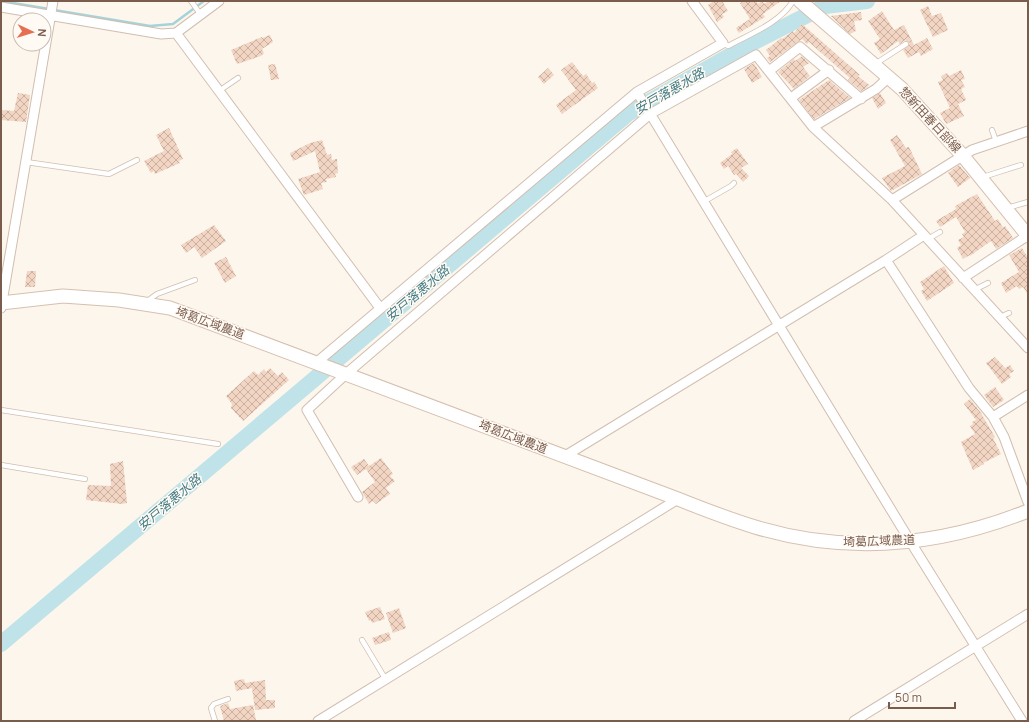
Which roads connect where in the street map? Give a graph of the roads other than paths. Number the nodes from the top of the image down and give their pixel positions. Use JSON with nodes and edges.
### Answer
{"nodes":[{"id":1,"x":53,"y":1,"type":"edge"},
{"id":2,"x":191,"y":1,"type":"edge"},
{"id":3,"x":219,"y":1,"type":"edge"},
{"id":4,"x":793,"y":1,"type":"edge"},
{"id":5,"x":800,"y":1,"type":"edge"},
{"id":6,"x":697,"y":3,"type":"edge"},
{"id":7,"x":1,"y":7,"type":"edge"},
{"id":8,"x":32,"y":12,"type":"edge"},
{"id":9,"x":51,"y":12,"type":"edge"},
{"id":10,"x":52,"y":15,"type":"edge"},
{"id":11,"x":201,"y":15,"type":"junction"},
{"id":12,"x":176,"y":33,"type":"junction"},
{"id":13,"x":723,"y":43,"type":"junction"},
{"id":14,"x":906,"y":44,"type":"dead end"},
{"id":15,"x":45,"y":52,"type":"edge"},
{"id":16,"x":873,"y":65,"type":"junction"},
{"id":17,"x":829,"y":70,"type":"junction"},
{"id":18,"x":769,"y":71,"type":"junction"},
{"id":19,"x":238,"y":78,"type":"dead end"},
{"id":20,"x":888,"y":78,"type":"junction"},
{"id":21,"x":219,"y":91,"type":"junction"},
{"id":22,"x":637,"y":92,"type":"junction"},
{"id":23,"x":791,"y":98,"type":"junction"},
{"id":24,"x":861,"y":99,"type":"junction"},
{"id":25,"x":650,"y":114,"type":"junction"},
{"id":26,"x":813,"y":128,"type":"junction"},
{"id":27,"x":992,"y":130,"type":"dead end"},
{"id":28,"x":1028,"y":131,"type":"edge"},
{"id":29,"x":996,"y":141,"type":"junction"},
{"id":30,"x":963,"y":156,"type":"junction"},
{"id":31,"x":137,"y":160,"type":"dead end"},
{"id":32,"x":26,"y":162,"type":"junction"},
{"id":33,"x":1021,"y":165,"type":"dead end"},
{"id":34,"x":980,"y":177,"type":"junction"},
{"id":35,"x":734,"y":183,"type":"dead end"},
{"id":36,"x":892,"y":200,"type":"junction"},
{"id":37,"x":703,"y":202,"type":"junction"},
{"id":38,"x":1028,"y":202,"type":"edge"},
{"id":39,"x":1006,"y":208,"type":"junction"},
{"id":40,"x":940,"y":232,"type":"dead end"},
{"id":41,"x":1028,"y":236,"type":"edge"},
{"id":42,"x":926,"y":237,"type":"junction"},
{"id":43,"x":886,"y":260,"type":"junction"},
{"id":44,"x":963,"y":278,"type":"junction"},
{"id":45,"x":195,"y":280,"type":"dead end"},
{"id":46,"x":988,"y":283,"type":"dead end"},
{"id":47,"x":974,"y":290,"type":"junction"},
{"id":48,"x":1,"y":304,"type":"edge"},
{"id":49,"x":142,"y":304,"type":"junction"},
{"id":50,"x":380,"y":308,"type":"junction"},
{"id":51,"x":1009,"y":313,"type":"dead end"},
{"id":52,"x":1000,"y":318,"type":"junction"},
{"id":53,"x":778,"y":325,"type":"junction"},
{"id":54,"x":1028,"y":348,"type":"edge"},
{"id":55,"x":318,"y":363,"type":"junction"},
{"id":56,"x":344,"y":373,"type":"junction"},
{"id":57,"x":1028,"y":395,"type":"edge"},
{"id":58,"x":1,"y":410,"type":"edge"},
{"id":59,"x":993,"y":417,"type":"junction"},
{"id":60,"x":218,"y":444,"type":"dead end"},
{"id":61,"x":565,"y":456,"type":"junction"},
{"id":62,"x":1,"y":465,"type":"edge"},
{"id":63,"x":85,"y":479,"type":"dead end"},
{"id":64,"x":358,"y":497,"type":"dead end"},
{"id":65,"x":678,"y":500,"type":"junction"},
{"id":66,"x":1028,"y":502,"type":"edge"},
{"id":67,"x":1028,"y":511,"type":"edge"},
{"id":68,"x":910,"y":542,"type":"junction"},
{"id":69,"x":1028,"y":614,"type":"edge"},
{"id":70,"x":362,"y":640,"type":"dead end"},
{"id":71,"x":976,"y":646,"type":"junction"},
{"id":72,"x":386,"y":680,"type":"junction"},
{"id":73,"x":228,"y":699,"type":"dead end"},
{"id":74,"x":215,"y":721,"type":"edge"},
{"id":75,"x":318,"y":721,"type":"edge"},
{"id":76,"x":854,"y":721,"type":"edge"},
{"id":77,"x":1022,"y":721,"type":"edge"}],
"edges":[{"from":1,"to":9,"type":"street"},
{"from":2,"to":11,"type":"lane"},
{"from":3,"to":11,"type":"street"},
{"from":4,"to":13,"type":"lane"},
{"from":5,"to":16,"type":"street","name":"惣新田春日部線"},
{"from":6,"to":13,"type":"street"},
{"from":7,"to":8,"type":"street"},
{"from":10,"to":12,"type":"street"},
{"from":11,"to":12,"type":"street"},
{"from":12,"to":21,"type":"street"},
{"from":13,"to":22,"type":"street"},
{"from":14,"to":16,"type":"lane"},
{"from":15,"to":32,"type":"street"},
{"from":16,"to":20,"type":"street","name":"惣新田春日部線"},
{"from":17,"to":18,"type":"street"},
{"from":17,"to":23,"type":"street"},
{"from":17,"to":24,"type":"street"},
{"from":18,"to":23,"type":"street"},
{"from":18,"to":25,"type":"street"},
{"from":19,"to":21,"type":"lane"},
{"from":20,"to":24,"type":"street"},
{"from":20,"to":30,"type":"street","name":"惣新田春日部線"},
{"from":21,"to":50,"type":"street"},
{"from":22,"to":25,"type":"street"},
{"from":22,"to":50,"type":"street"},
{"from":23,"to":26,"type":"street"},
{"from":24,"to":26,"type":"street"},
{"from":25,"to":37,"type":"street"},
{"from":25,"to":56,"type":"street"},
{"from":26,"to":36,"type":"street"},
{"from":27,"to":29,"type":"lane"},
{"from":28,"to":29,"type":"street"},
{"from":29,"to":30,"type":"street"},
{"from":30,"to":34,"type":"street","name":"惣新田春日部線"},
{"from":30,"to":36,"type":"street"},
{"from":31,"to":32,"type":"lane"},
{"from":32,"to":48,"type":"street"},
{"from":33,"to":34,"type":"lane"},
{"from":34,"to":39,"type":"street","name":"惣新田春日部線"},
{"from":35,"to":37,"type":"lane"},
{"from":36,"to":42,"type":"street"},
{"from":37,"to":53,"type":"street"},
{"from":38,"to":39,"type":"lane"},
{"from":39,"to":41,"type":"street","name":"惣新田春日部線"},
{"from":40,"to":42,"type":"lane"},
{"from":41,"to":44,"type":"street"},
{"from":42,"to":43,"type":"street"},
{"from":42,"to":44,"type":"street"},
{"from":43,"to":53,"type":"street"},
{"from":43,"to":59,"type":"street"},
{"from":44,"to":47,"type":"street"},
{"from":45,"to":49,"type":"lane"},
{"from":46,"to":47,"type":"lane"},
{"from":47,"to":52,"type":"street"},
{"from":48,"to":49,"type":"street","name":"埼葛広域農道"},
{"from":49,"to":55,"type":"street","name":"埼葛広域農道"},
{"from":50,"to":55,"type":"street"},
{"from":51,"to":52,"type":"lane"},
{"from":52,"to":54,"type":"street"},
{"from":53,"to":61,"type":"street"},
{"from":53,"to":68,"type":"street"},
{"from":55,"to":56,"type":"street","name":"埼葛広域農道"},
{"from":56,"to":61,"type":"street","name":"埼葛広域農道"},
{"from":56,"to":64,"type":"street"},
{"from":57,"to":59,"type":"street"},
{"from":58,"to":60,"type":"lane"},
{"from":59,"to":66,"type":"street"},
{"from":61,"to":65,"type":"street","name":"埼葛広域農道"},
{"from":62,"to":63,"type":"lane"},
{"from":65,"to":68,"type":"street","name":"埼葛広域農道"},
{"from":65,"to":72,"type":"street"},
{"from":67,"to":68,"type":"street","name":"埼葛広域農道"},
{"from":68,"to":71,"type":"street"},
{"from":69,"to":71,"type":"street"},
{"from":70,"to":72,"type":"lane"},
{"from":71,"to":76,"type":"street"},
{"from":71,"to":77,"type":"street"},
{"from":72,"to":75,"type":"street"},
{"from":73,"to":74,"type":"lane"}]}
